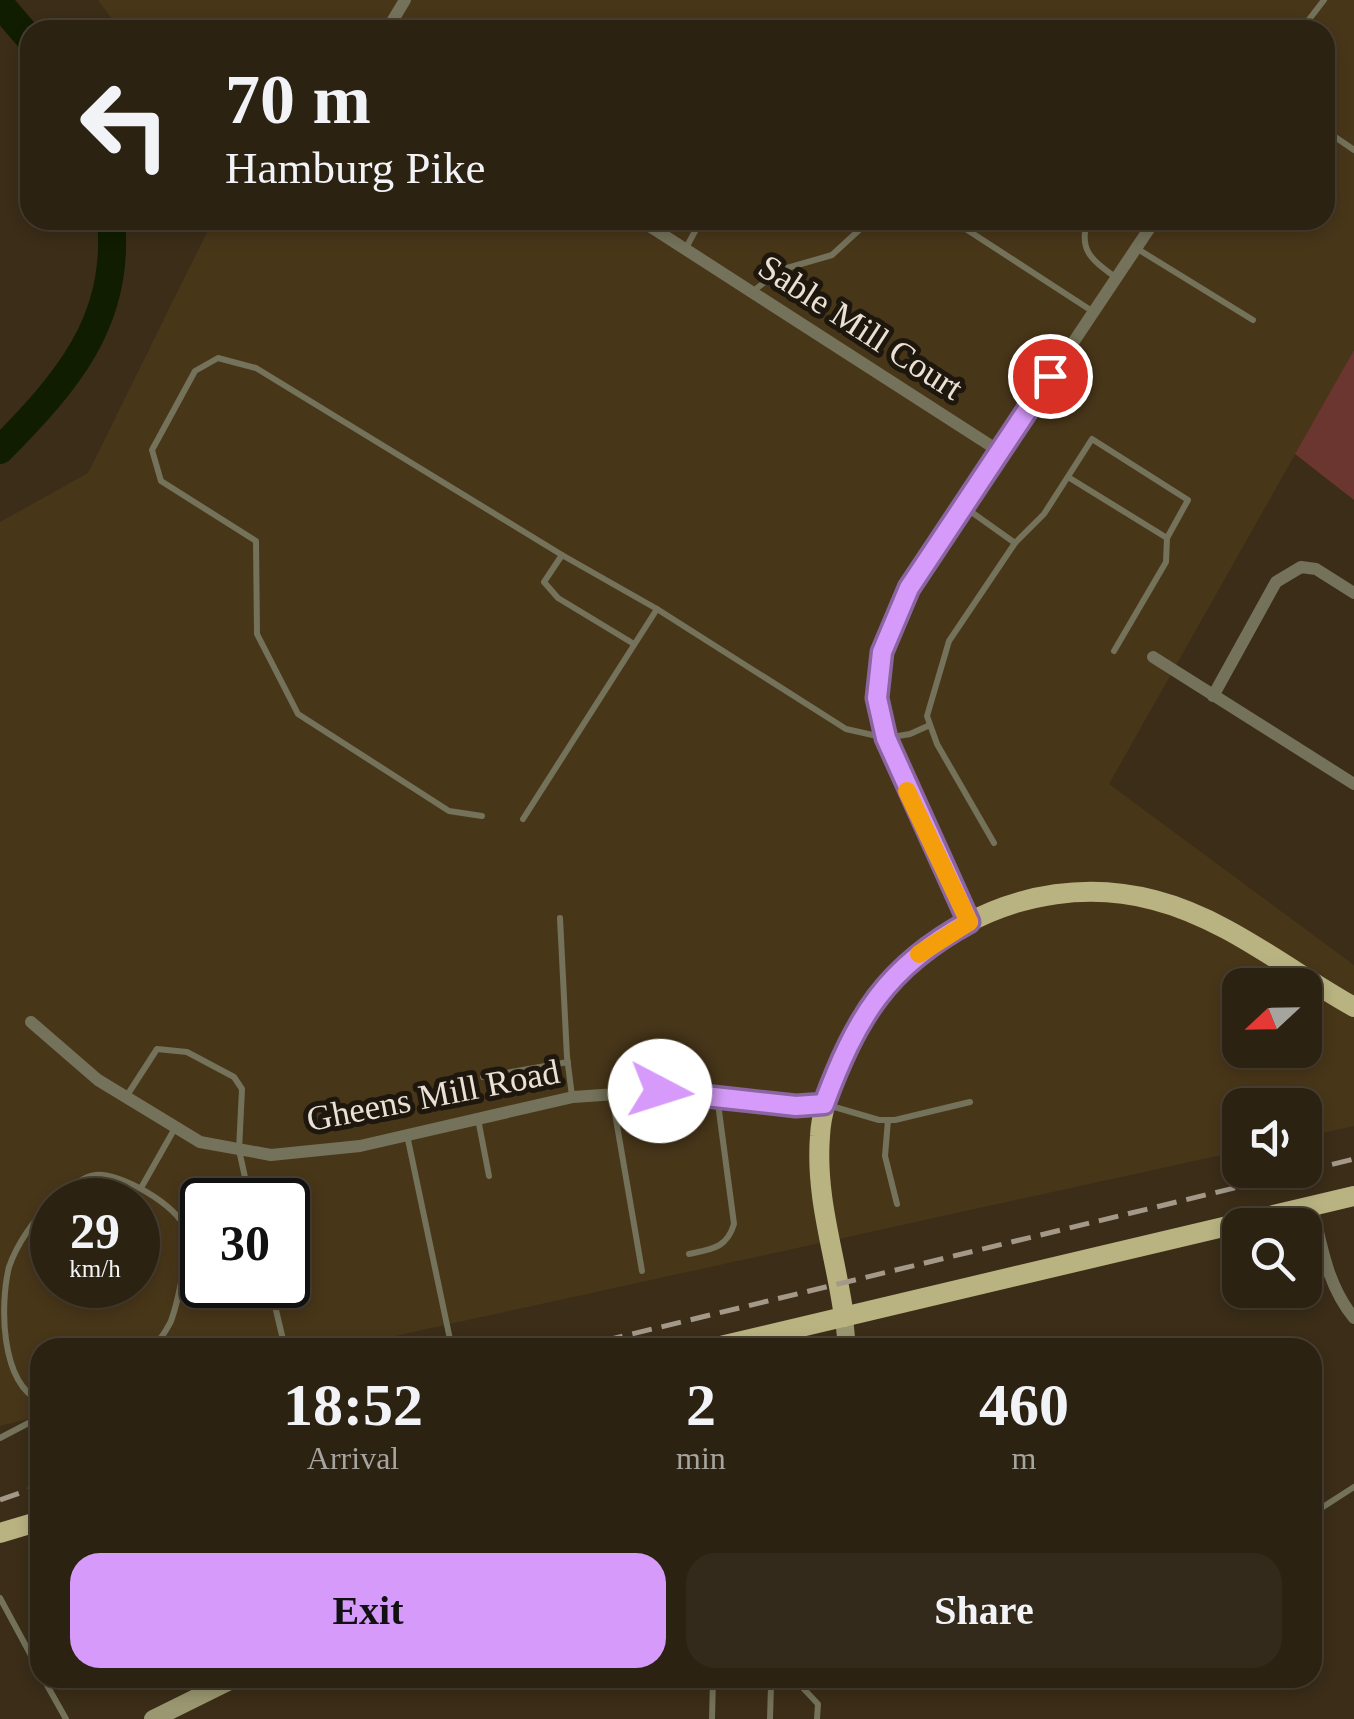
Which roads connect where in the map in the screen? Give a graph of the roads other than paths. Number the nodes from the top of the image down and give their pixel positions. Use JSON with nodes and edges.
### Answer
{"nodes":[{"id":1,"x":1324,"y":0,"type":"edge"},
{"id":2,"x":1308,"y":20,"type":"edge"},
{"id":3,"x":656,"y":230,"type":"edge"},
{"id":4,"x":696,"y":230,"type":"edge"},
{"id":5,"x":859,"y":230,"type":"edge"},
{"id":6,"x":967,"y":230,"type":"edge"},
{"id":7,"x":1085,"y":230,"type":"edge"},
{"id":8,"x":1149,"y":230,"type":"edge"},
{"id":9,"x":1136,"y":248,"type":"junction"},
{"id":10,"x":686,"y":249,"type":"junction"},
{"id":11,"x":1116,"y":278,"type":"junction"},
{"id":12,"x":752,"y":292,"type":"junction"},
{"id":13,"x":1093,"y":312,"type":"junction"},
{"id":14,"x":1253,"y":320,"type":"dead end"},
{"id":15,"x":999,"y":451,"type":"junction"},
{"id":16,"x":1068,"y":476,"type":"junction"},
{"id":17,"x":963,"y":505,"type":"junction"},
{"id":18,"x":1167,"y":538,"type":"junction"},
{"id":19,"x":1015,"y":543,"type":"junction"},
{"id":20,"x":562,"y":555,"type":"junction"},
{"id":21,"x":1354,"y":593,"type":"edge"},
{"id":22,"x":657,"y":609,"type":"junction"},
{"id":23,"x":634,"y":644,"type":"junction"},
{"id":24,"x":1114,"y":651,"type":"dead end"},
{"id":25,"x":1153,"y":657,"type":"dead end"},
{"id":26,"x":1213,"y":696,"type":"junction"},
{"id":27,"x":930,"y":724,"type":"junction"},
{"id":28,"x":886,"y":738,"type":"junction"},
{"id":29,"x":1354,"y":784,"type":"edge"},
{"id":30,"x":482,"y":816,"type":"dead end"},
{"id":31,"x":522,"y":819,"type":"dead end"},
{"id":32,"x":994,"y":843,"type":"dead end"},
{"id":33,"x":560,"y":918,"type":"dead end"},
{"id":34,"x":969,"y":922,"type":"junction"},
{"id":35,"x":1354,"y":1008,"type":"edge"},
{"id":36,"x":30,"y":1022,"type":"dead end"},
{"id":37,"x":568,"y":1062,"type":"junction"},
{"id":38,"x":483,"y":1077,"type":"dead end"},
{"id":39,"x":612,"y":1096,"type":"junction"},
{"id":40,"x":717,"y":1096,"type":"junction"},
{"id":41,"x":126,"y":1097,"type":"junction"},
{"id":42,"x":573,"y":1097,"type":"junction"},
{"id":43,"x":970,"y":1102,"type":"dead end"},
{"id":44,"x":824,"y":1104,"type":"junction"},
{"id":45,"x":478,"y":1118,"type":"junction"},
{"id":46,"x":888,"y":1120,"type":"junction"},
{"id":47,"x":176,"y":1127,"type":"junction"},
{"id":48,"x":407,"y":1135,"type":"junction"},
{"id":49,"x":238,"y":1150,"type":"junction"},
{"id":50,"x":490,"y":1176,"type":"dead end"},
{"id":51,"x":147,"y":1178,"type":"edge"},
{"id":52,"x":245,"y":1178,"type":"edge"},
{"id":53,"x":1354,"y":1196,"type":"edge"},
{"id":54,"x":160,"y":1201,"type":"edge"},
{"id":55,"x":897,"y":1204,"type":"dead end"},
{"id":56,"x":1312,"y":1206,"type":"junction"},
{"id":57,"x":30,"y":1230,"type":"edge"},
{"id":58,"x":689,"y":1254,"type":"dead end"},
{"id":59,"x":642,"y":1271,"type":"dead end"},
{"id":60,"x":276,"y":1308,"type":"edge"},
{"id":61,"x":844,"y":1316,"type":"junction"},
{"id":62,"x":1354,"y":1318,"type":"edge"},
{"id":63,"x":160,"y":1338,"type":"edge"},
{"id":64,"x":283,"y":1338,"type":"edge"},
{"id":65,"x":449,"y":1338,"type":"edge"},
{"id":66,"x":753,"y":1338,"type":"edge"},
{"id":67,"x":846,"y":1338,"type":"edge"},
{"id":68,"x":30,"y":1394,"type":"edge"},
{"id":69,"x":30,"y":1422,"type":"edge"},
{"id":70,"x":0,"y":1438,"type":"edge"},
{"id":71,"x":1354,"y":1487,"type":"edge"},
{"id":72,"x":1322,"y":1508,"type":"edge"},
{"id":73,"x":30,"y":1524,"type":"edge"},
{"id":74,"x":0,"y":1534,"type":"edge"},
{"id":75,"x":0,"y":1598,"type":"edge"},
{"id":76,"x":30,"y":1653,"type":"edge"},
{"id":77,"x":49,"y":1688,"type":"edge"},
{"id":78,"x":216,"y":1688,"type":"edge"},
{"id":79,"x":713,"y":1688,"type":"edge"},
{"id":80,"x":770,"y":1688,"type":"edge"},
{"id":81,"x":803,"y":1688,"type":"edge"},
{"id":82,"x":66,"y":1719,"type":"edge"},
{"id":83,"x":153,"y":1719,"type":"edge"},
{"id":84,"x":712,"y":1719,"type":"edge"},
{"id":85,"x":770,"y":1719,"type":"edge"},
{"id":86,"x":817,"y":1719,"type":"edge"}],
"edges":[{"from":1,"to":2,"type":"lane"},
{"from":3,"to":10,"type":"street","name":"Sable Mill Court"},
{"from":4,"to":10,"type":"lane"},
{"from":5,"to":12,"type":"lane"},
{"from":6,"to":13,"type":"lane"},
{"from":7,"to":11,"type":"lane"},
{"from":8,"to":9,"type":"street"},
{"from":9,"to":11,"type":"street"},
{"from":9,"to":14,"type":"lane"},
{"from":10,"to":12,"type":"street","name":"Sable Mill Court"},
{"from":11,"to":13,"type":"street"},
{"from":12,"to":15,"type":"street","name":"Sable Mill Court"},
{"from":13,"to":15,"type":"street"},
{"from":15,"to":17,"type":"street"},
{"from":16,"to":18,"type":"lane"},
{"from":16,"to":18,"type":"lane"},
{"from":16,"to":19,"type":"lane"},
{"from":17,"to":19,"type":"lane"},
{"from":17,"to":28,"type":"street"},
{"from":18,"to":24,"type":"lane"},
{"from":19,"to":27,"type":"lane"},
{"from":20,"to":22,"type":"lane"},
{"from":20,"to":23,"type":"lane"},
{"from":20,"to":30,"type":"lane"},
{"from":21,"to":26,"type":"street"},
{"from":22,"to":23,"type":"lane"},
{"from":22,"to":28,"type":"lane"},
{"from":23,"to":31,"type":"lane"},
{"from":25,"to":26,"type":"street"},
{"from":26,"to":29,"type":"street"},
{"from":27,"to":28,"type":"lane"},
{"from":27,"to":32,"type":"lane"},
{"from":28,"to":34,"type":"street"},
{"from":33,"to":37,"type":"lane"},
{"from":34,"to":35,"type":"main road"},
{"from":34,"to":44,"type":"main road"},
{"from":36,"to":41,"type":"street","name":"Gheens Mill Road"},
{"from":37,"to":38,"type":"lane"},
{"from":37,"to":42,"type":"lane"},
{"from":39,"to":40,"type":"street","name":"Gheens Mill Road"},
{"from":39,"to":42,"type":"street","name":"Gheens Mill Road"},
{"from":39,"to":59,"type":"lane"},
{"from":40,"to":44,"type":"street","name":"Gheens Mill Road"},
{"from":40,"to":58,"type":"lane"},
{"from":41,"to":47,"type":"street","name":"Gheens Mill Road"},
{"from":41,"to":49,"type":"lane"},
{"from":42,"to":45,"type":"street","name":"Gheens Mill Road"},
{"from":43,"to":46,"type":"lane"},
{"from":44,"to":46,"type":"lane"},
{"from":44,"to":61,"type":"main road"},
{"from":45,"to":48,"type":"street","name":"Gheens Mill Road"},
{"from":45,"to":50,"type":"lane"},
{"from":46,"to":55,"type":"lane"},
{"from":47,"to":49,"type":"street","name":"Gheens Mill Road"},
{"from":47,"to":51,"type":"lane"},
{"from":48,"to":49,"type":"street","name":"Gheens Mill Road"},
{"from":48,"to":65,"type":"lane"},
{"from":49,"to":52,"type":"lane"},
{"from":53,"to":56,"type":"main road"},
{"from":54,"to":63,"type":"lane"},
{"from":56,"to":61,"type":"main road"},
{"from":56,"to":62,"type":"street"},
{"from":57,"to":68,"type":"lane"},
{"from":60,"to":64,"type":"lane"},
{"from":61,"to":66,"type":"main road"},
{"from":61,"to":67,"type":"street"},
{"from":69,"to":70,"type":"lane"},
{"from":71,"to":72,"type":"lane"},
{"from":73,"to":74,"type":"main road"},
{"from":75,"to":76,"type":"lane"},
{"from":77,"to":82,"type":"lane"},
{"from":78,"to":83,"type":"street"},
{"from":79,"to":84,"type":"lane"},
{"from":80,"to":85,"type":"lane"},
{"from":81,"to":86,"type":"lane"}]}
